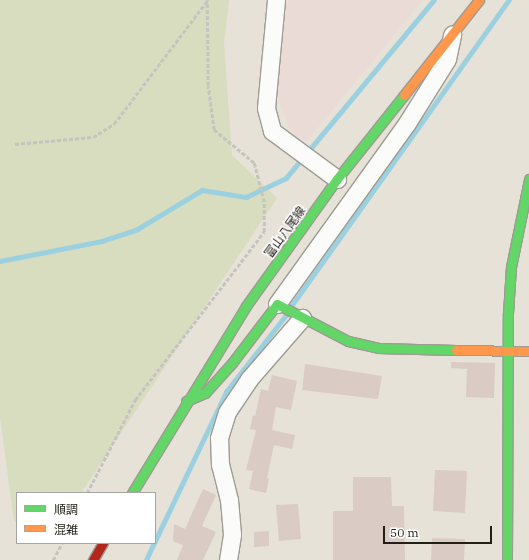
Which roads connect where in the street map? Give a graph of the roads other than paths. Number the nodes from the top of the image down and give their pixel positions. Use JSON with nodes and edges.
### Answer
{"nodes":[{"id":1,"x":276,"y":0,"type":"edge"},
{"id":2,"x":479,"y":0,"type":"edge"},
{"id":3,"x":452,"y":35,"type":"junction"},
{"id":4,"x":338,"y":179,"type":"junction"},
{"id":5,"x":529,"y":179,"type":"edge"},
{"id":6,"x":526,"y":209,"type":"edge"},
{"id":7,"x":281,"y":307,"type":"junction"},
{"id":8,"x":297,"y":316,"type":"junction"},
{"id":9,"x":509,"y":351,"type":"junction"},
{"id":10,"x":529,"y":351,"type":"edge"},
{"id":11,"x":186,"y":401,"type":"junction"},
{"id":12,"x":133,"y":492,"type":"edge"},
{"id":13,"x":102,"y":544,"type":"edge"},
{"id":14,"x":93,"y":560,"type":"edge"},
{"id":15,"x":228,"y":560,"type":"edge"},
{"id":16,"x":507,"y":560,"type":"edge"}],
"edges":[{"from":1,"to":4,"type":"street"},
{"from":2,"to":3,"type":"street","name":"富山八尾線"},
{"from":3,"to":4,"type":"street","name":"富山八尾線"},
{"from":3,"to":7,"type":"street"},
{"from":4,"to":11,"type":"street","name":"富山八尾線"},
{"from":5,"to":6,"type":"street"},
{"from":6,"to":9,"type":"street"},
{"from":7,"to":8,"type":"street"},
{"from":7,"to":11,"type":"street"},
{"from":8,"to":9,"type":"street"},
{"from":8,"to":15,"type":"street"},
{"from":9,"to":10,"type":"street"},
{"from":9,"to":16,"type":"street"},
{"from":11,"to":12,"type":"street","name":"富山八尾線"},
{"from":13,"to":14,"type":"street"}]}
